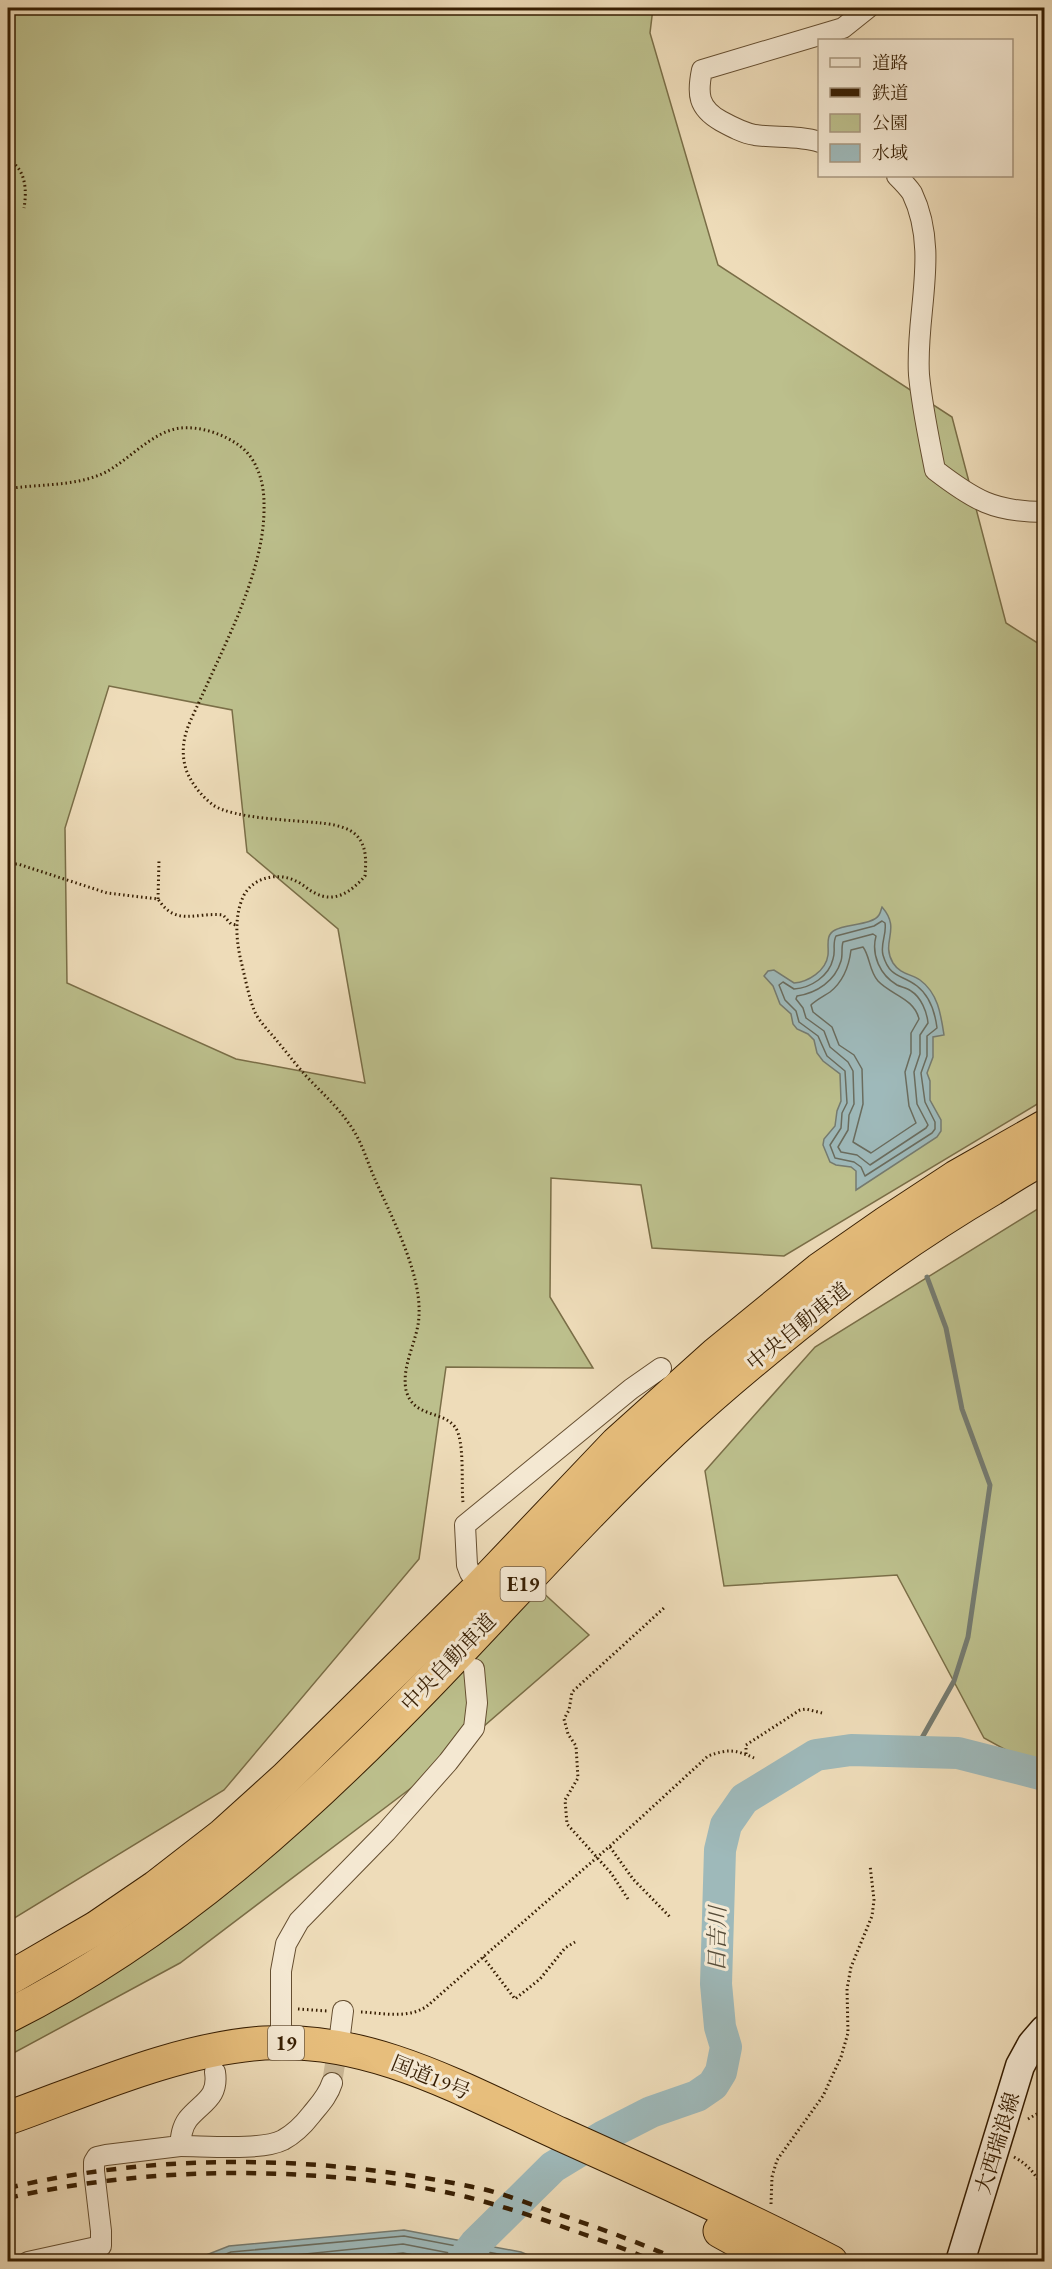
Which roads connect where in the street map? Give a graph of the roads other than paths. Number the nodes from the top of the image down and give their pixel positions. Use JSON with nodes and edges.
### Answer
{"nodes":[{"id":1,"x":868,"y":8,"type":"edge"},
{"id":2,"x":818,"y":142,"type":"edge"},
{"id":3,"x":898,"y":177,"type":"edge"},
{"id":4,"x":1044,"y":513,"type":"edge"},
{"id":5,"x":1044,"y":1127,"type":"edge"},
{"id":6,"x":1044,"y":1158,"type":"edge"},
{"id":7,"x":661,"y":1368,"type":"dead end"},
{"id":8,"x":470,"y":1573,"type":"dead end"},
{"id":9,"x":474,"y":1669,"type":"dead end"},
{"id":10,"x":8,"y":1979,"type":"edge"},
{"id":11,"x":342,"y":2011,"type":"road end"},
{"id":12,"x":8,"y":2016,"type":"edge"},
{"id":13,"x":1044,"y":2030,"type":"edge"},
{"id":14,"x":340,"y":2035,"type":"tunnel mouth"},
{"id":15,"x":281,"y":2043,"type":"junction"},
{"id":16,"x":215,"y":2072,"type":"junction"},
{"id":17,"x":332,"y":2083,"type":"tunnel mouth"},
{"id":18,"x":8,"y":2118,"type":"edge"},
{"id":19,"x":8,"y":2140,"type":"edge"},
{"id":20,"x":550,"y":2140,"type":"junction"},
{"id":21,"x":180,"y":2146,"type":"junction"},
{"id":22,"x":600,"y":2162,"type":"junction"},
{"id":23,"x":28,"y":2262,"type":"edge"},
{"id":24,"x":776,"y":2262,"type":"edge"},
{"id":25,"x":831,"y":2262,"type":"edge"},
{"id":26,"x":960,"y":2262,"type":"edge"}],
"edges":[{"from":1,"to":2,"type":"street"},
{"from":3,"to":4,"type":"street"},
{"from":5,"to":10,"type":"highway","name":"中央自動車道","number":"E19"},
{"from":6,"to":12,"type":"highway","name":"中央自動車道","number":"E19"},
{"from":7,"to":8,"type":"street"},
{"from":9,"to":15,"type":"street"},
{"from":11,"to":14,"type":"street"},
{"from":13,"to":26,"type":"main road","name":"大西瑞浪線"},
{"from":15,"to":18,"type":"highway","name":"国道19号","number":"19"},
{"from":15,"to":20,"type":"highway","name":"国道19号","number":"19"},
{"from":16,"to":19,"type":"highway","name":"国道19号","number":"19"},
{"from":16,"to":20,"type":"highway","name":"国道19号","number":"19"},
{"from":16,"to":21,"type":"street"},
{"from":17,"to":21,"type":"street"},
{"from":20,"to":22,"type":"highway","name":"国道19号","number":"19"},
{"from":21,"to":23,"type":"street"},
{"from":22,"to":24,"type":"highway","name":"国道19号","number":"19"},
{"from":22,"to":25,"type":"highway","name":"国道19号","number":"19"}]}
